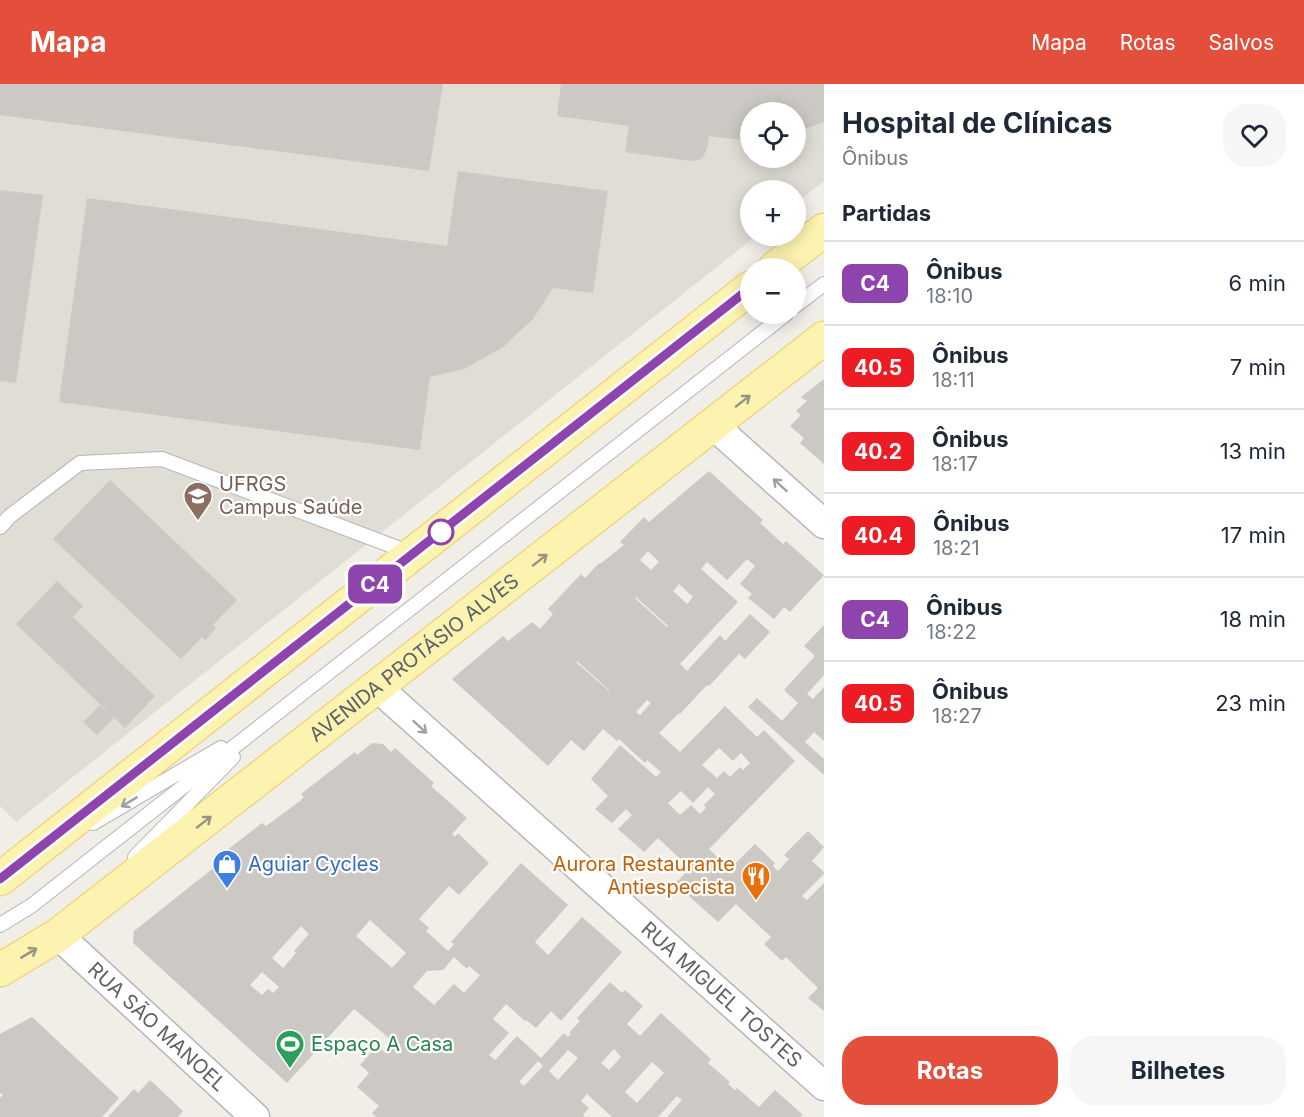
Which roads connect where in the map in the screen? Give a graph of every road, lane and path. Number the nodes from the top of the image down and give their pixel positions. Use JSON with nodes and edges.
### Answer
{"nodes":[{"id":1,"x":824,"y":230,"type":"edge"},
{"id":2,"x":788,"y":258,"type":"edge"},
{"id":3,"x":824,"y":284,"type":"edge"},
{"id":4,"x":740,"y":296,"type":"edge"},
{"id":5,"x":806,"y":298,"type":"edge"},
{"id":6,"x":773,"y":324,"type":"edge"},
{"id":7,"x":824,"y":338,"type":"edge"},
{"id":8,"x":712,"y":424,"type":"junction"},
{"id":9,"x":824,"y":524,"type":"edge"},
{"id":10,"x":0,"y":527,"type":"edge"},
{"id":11,"x":413,"y":554,"type":"junction"},
{"id":12,"x":377,"y":687,"type":"junction"},
{"id":13,"x":270,"y":719,"type":"junction"},
{"id":14,"x":2,"y":875,"type":"edge"},
{"id":15,"x":0,"y":925,"type":"edge"},
{"id":16,"x":58,"y":935,"type":"junction"},
{"id":17,"x":0,"y":970,"type":"edge"},
{"id":18,"x":824,"y":1086,"type":"edge"},
{"id":19,"x":255,"y":1117,"type":"edge"}],
"edges":[{"from":1,"to":2,"type":"main road"},
{"from":3,"to":5,"type":"lane"},
{"from":4,"to":11,"type":"main road"},
{"from":6,"to":13,"type":"lane"},
{"from":8,"to":7,"type":"main road","name":"AVENIDA PROTÁSIO ALVES","one_way":true},
{"from":9,"to":8,"type":"street","one_way":true},
{"from":12,"to":8,"type":"main road","name":"AVENIDA PROTÁSIO ALVES","one_way":true},
{"from":10,"to":11,"type":"lane"},
{"from":11,"to":14,"type":"main road"},
{"from":16,"to":12,"type":"main road","name":"AVENIDA PROTÁSIO ALVES","one_way":true},
{"from":12,"to":18,"type":"street","name":"RUA MIGUEL TOSTES","one_way":true},
{"from":13,"to":14,"type":"lane","one_way":true},
{"from":13,"to":15,"type":"lane"},
{"from":13,"to":16,"type":"lane"},
{"from":17,"to":16,"type":"main road","name":"AVENIDA PROTÁSIO ALVES","one_way":true},
{"from":16,"to":19,"type":"street","name":"RUA SÃO MANOEL"}]}
